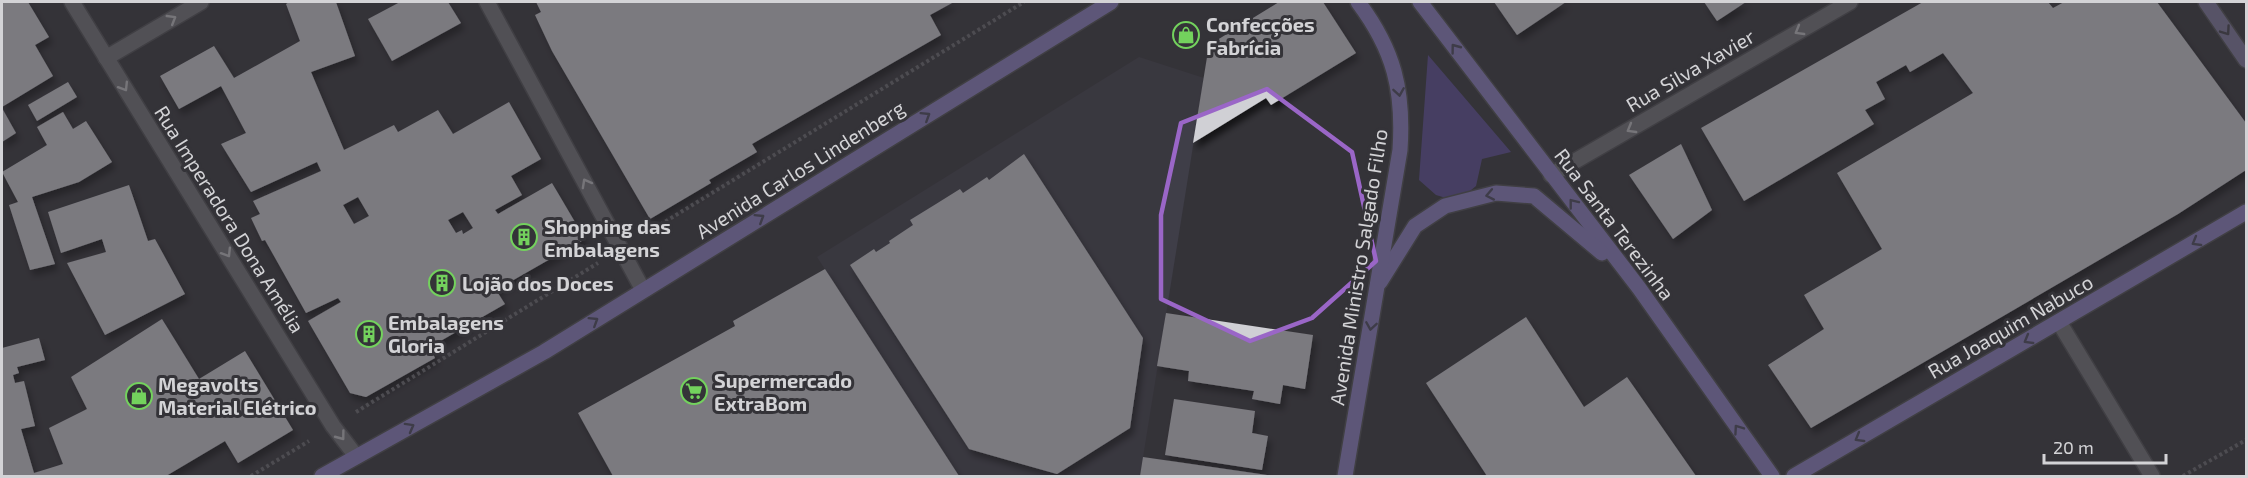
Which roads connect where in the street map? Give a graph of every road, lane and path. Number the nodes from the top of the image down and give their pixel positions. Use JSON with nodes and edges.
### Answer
{"nodes":[{"id":1,"x":72,"y":2,"type":"edge"},
{"id":2,"x":201,"y":2,"type":"edge"},
{"id":3,"x":487,"y":2,"type":"edge"},
{"id":4,"x":1111,"y":2,"type":"edge"},
{"id":5,"x":1358,"y":2,"type":"edge"},
{"id":6,"x":1420,"y":2,"type":"edge"},
{"id":7,"x":1850,"y":2,"type":"edge"},
{"id":8,"x":2206,"y":2,"type":"edge"},
{"id":9,"x":106,"y":58,"type":"junction"},
{"id":10,"x":2247,"y":60,"type":"edge"},
{"id":11,"x":1551,"y":175,"type":"junction"},
{"id":12,"x":2247,"y":212,"type":"edge"},
{"id":13,"x":1377,"y":288,"type":"junction"},
{"id":14,"x":1639,"y":288,"type":"junction"},
{"id":15,"x":643,"y":290,"type":"junction"},
{"id":16,"x":2059,"y":322,"type":"junction"},
{"id":17,"x":2247,"y":440,"type":"edge"},
{"id":18,"x":356,"y":456,"type":"junction"},
{"id":19,"x":322,"y":477,"type":"edge"},
{"id":20,"x":1346,"y":477,"type":"edge"},
{"id":21,"x":1772,"y":477,"type":"edge"},
{"id":22,"x":1794,"y":477,"type":"edge"},
{"id":23,"x":2152,"y":477,"type":"edge"},
{"id":24,"x":2183,"y":477,"type":"edge"}],
"edges":[{"from":1,"to":9,"type":"street","name":"Rua Imperadora Dona Amélia"},
{"from":9,"to":2,"type":"street","one_way":true},
{"from":15,"to":3,"type":"street","one_way":true},
{"from":15,"to":4,"type":"main road","name":"Avenida Carlos Lindenberg","one_way":true},
{"from":5,"to":13,"type":"main road","name":"Avenida Ministro Salgado Filho","one_way":true},
{"from":11,"to":6,"type":"main road","name":"Rua Santa Terezinha","one_way":true},
{"from":7,"to":11,"type":"street","name":"Rua Silva Xavier","one_way":true},
{"from":8,"to":10,"type":"main road","one_way":true},
{"from":9,"to":18,"type":"street","name":"Rua Imperadora Dona Amélia","one_way":true},
{"from":14,"to":11,"type":"main road","name":"Rua Santa Terezinha","one_way":true},
{"from":12,"to":16,"type":"main road","name":"Rua Joaquim Nabuco","one_way":true},
{"from":14,"to":13,"type":"main road","one_way":true},
{"from":13,"to":20,"type":"main road","name":"Avenida Ministro Salgado Filho","one_way":true},
{"from":21,"to":14,"type":"main road","name":"Rua Santa Terezinha","one_way":true},
{"from":18,"to":15,"type":"main road","name":"Avenida Carlos Lindenberg","one_way":true},
{"from":16,"to":22,"type":"main road","name":"Rua Joaquim Nabuco","one_way":true},
{"from":16,"to":23,"type":"street"},
{"from":17,"to":24,"type":"path"},
{"from":18,"to":19,"type":"main road","name":"Avenida Carlos Lindenberg"}]}
